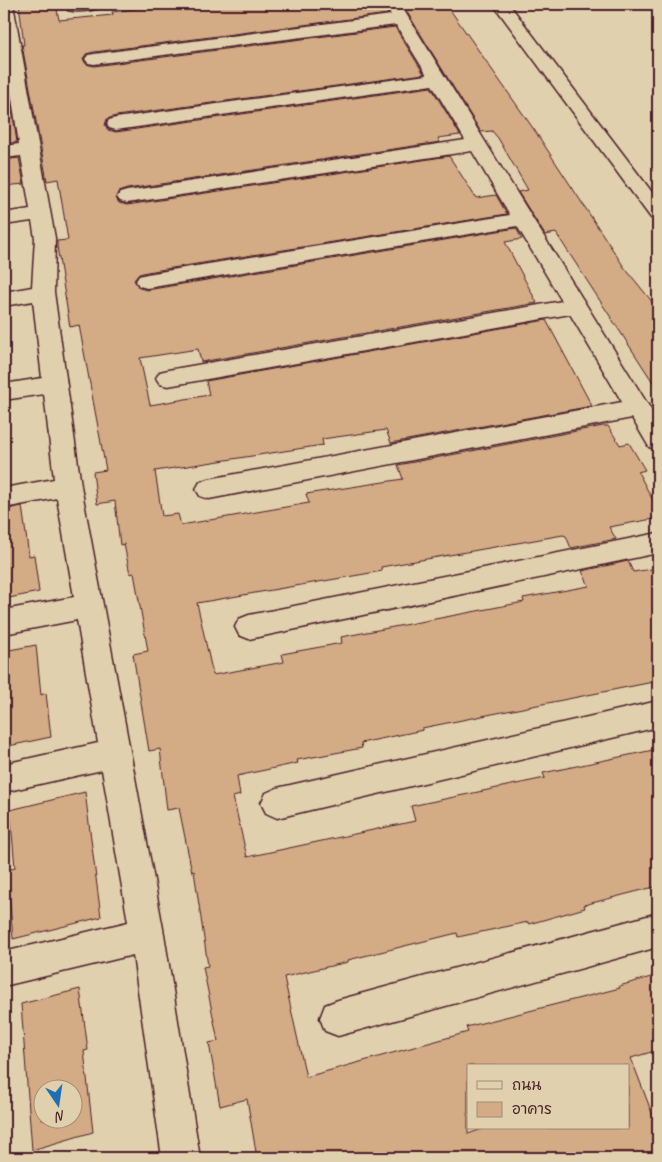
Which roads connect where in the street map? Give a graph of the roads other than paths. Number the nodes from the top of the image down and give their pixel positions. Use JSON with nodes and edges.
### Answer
{"nodes":[{"id":1,"x":5,"y":4,"type":"edge"},
{"id":2,"x":98,"y":4,"type":"edge"},
{"id":3,"x":501,"y":4,"type":"edge"},
{"id":4,"x":74,"y":7,"type":"dead end"},
{"id":5,"x":397,"y":12,"type":"edge"},
{"id":6,"x":7,"y":36,"type":"edge"},
{"id":7,"x":94,"y":59,"type":"dead end"},
{"id":8,"x":439,"y":79,"type":"junction"},
{"id":9,"x":12,"y":93,"type":"edge"},
{"id":10,"x":116,"y":124,"type":"dead end"},
{"id":11,"x":478,"y":144,"type":"junction"},
{"id":12,"x":16,"y":151,"type":"edge"},
{"id":13,"x":127,"y":197,"type":"dead end"},
{"id":14,"x":40,"y":214,"type":"junction"},
{"id":15,"x":658,"y":214,"type":"edge"},
{"id":16,"x":4,"y":219,"type":"edge"},
{"id":17,"x":523,"y":219,"type":"junction"},
{"id":18,"x":147,"y":281,"type":"dead end"},
{"id":19,"x":43,"y":292,"type":"junction"},
{"id":20,"x":4,"y":299,"type":"edge"},
{"id":21,"x":576,"y":306,"type":"junction"},
{"id":22,"x":168,"y":378,"type":"dead end"},
{"id":23,"x":54,"y":384,"type":"junction"},
{"id":24,"x":4,"y":392,"type":"edge"},
{"id":25,"x":638,"y":408,"type":"junction"},
{"id":26,"x":658,"y":441,"type":"edge"},
{"id":27,"x":68,"y":486,"type":"junction"},
{"id":28,"x":209,"y":489,"type":"dead end"},
{"id":29,"x":4,"y":498,"type":"edge"},
{"id":30,"x":658,"y":543,"type":"edge"},
{"id":31,"x":89,"y":606,"type":"junction"},
{"id":32,"x":4,"y":622,"type":"edge"},
{"id":33,"x":249,"y":627,"type":"dead end"},
{"id":34,"x":658,"y":714,"type":"edge"},
{"id":35,"x":115,"y":753,"type":"junction"},
{"id":36,"x":4,"y":778,"type":"edge"},
{"id":37,"x":277,"y":803,"type":"dead end"},
{"id":38,"x":658,"y":930,"type":"edge"},
{"id":39,"x":147,"y":934,"type":"junction"},
{"id":40,"x":4,"y":969,"type":"edge"},
{"id":41,"x":338,"y":1018,"type":"dead end"},
{"id":42,"x":181,"y":1158,"type":"edge"}],
"edges":[{"from":1,"to":6,"type":"street"},
{"from":2,"to":4,"type":"street"},
{"from":3,"to":15,"type":"street"},
{"from":5,"to":7,"type":"street"},
{"from":5,"to":8,"type":"street"},
{"from":6,"to":9,"type":"street"},
{"from":8,"to":10,"type":"street"},
{"from":8,"to":11,"type":"street"},
{"from":9,"to":12,"type":"street"},
{"from":11,"to":13,"type":"street"},
{"from":11,"to":17,"type":"street"},
{"from":12,"to":14,"type":"street"},
{"from":14,"to":16,"type":"street"},
{"from":14,"to":19,"type":"street"},
{"from":17,"to":18,"type":"street"},
{"from":17,"to":21,"type":"street"},
{"from":19,"to":20,"type":"street"},
{"from":19,"to":23,"type":"street"},
{"from":21,"to":22,"type":"street"},
{"from":21,"to":25,"type":"street"},
{"from":23,"to":24,"type":"street"},
{"from":23,"to":27,"type":"street"},
{"from":25,"to":26,"type":"street"},
{"from":25,"to":28,"type":"street"},
{"from":27,"to":29,"type":"street"},
{"from":27,"to":31,"type":"street"},
{"from":30,"to":33,"type":"street"},
{"from":31,"to":32,"type":"street"},
{"from":31,"to":35,"type":"street"},
{"from":34,"to":37,"type":"street"},
{"from":35,"to":36,"type":"street"},
{"from":35,"to":39,"type":"street"},
{"from":38,"to":41,"type":"street"},
{"from":39,"to":40,"type":"street"},
{"from":39,"to":42,"type":"street"}]}
